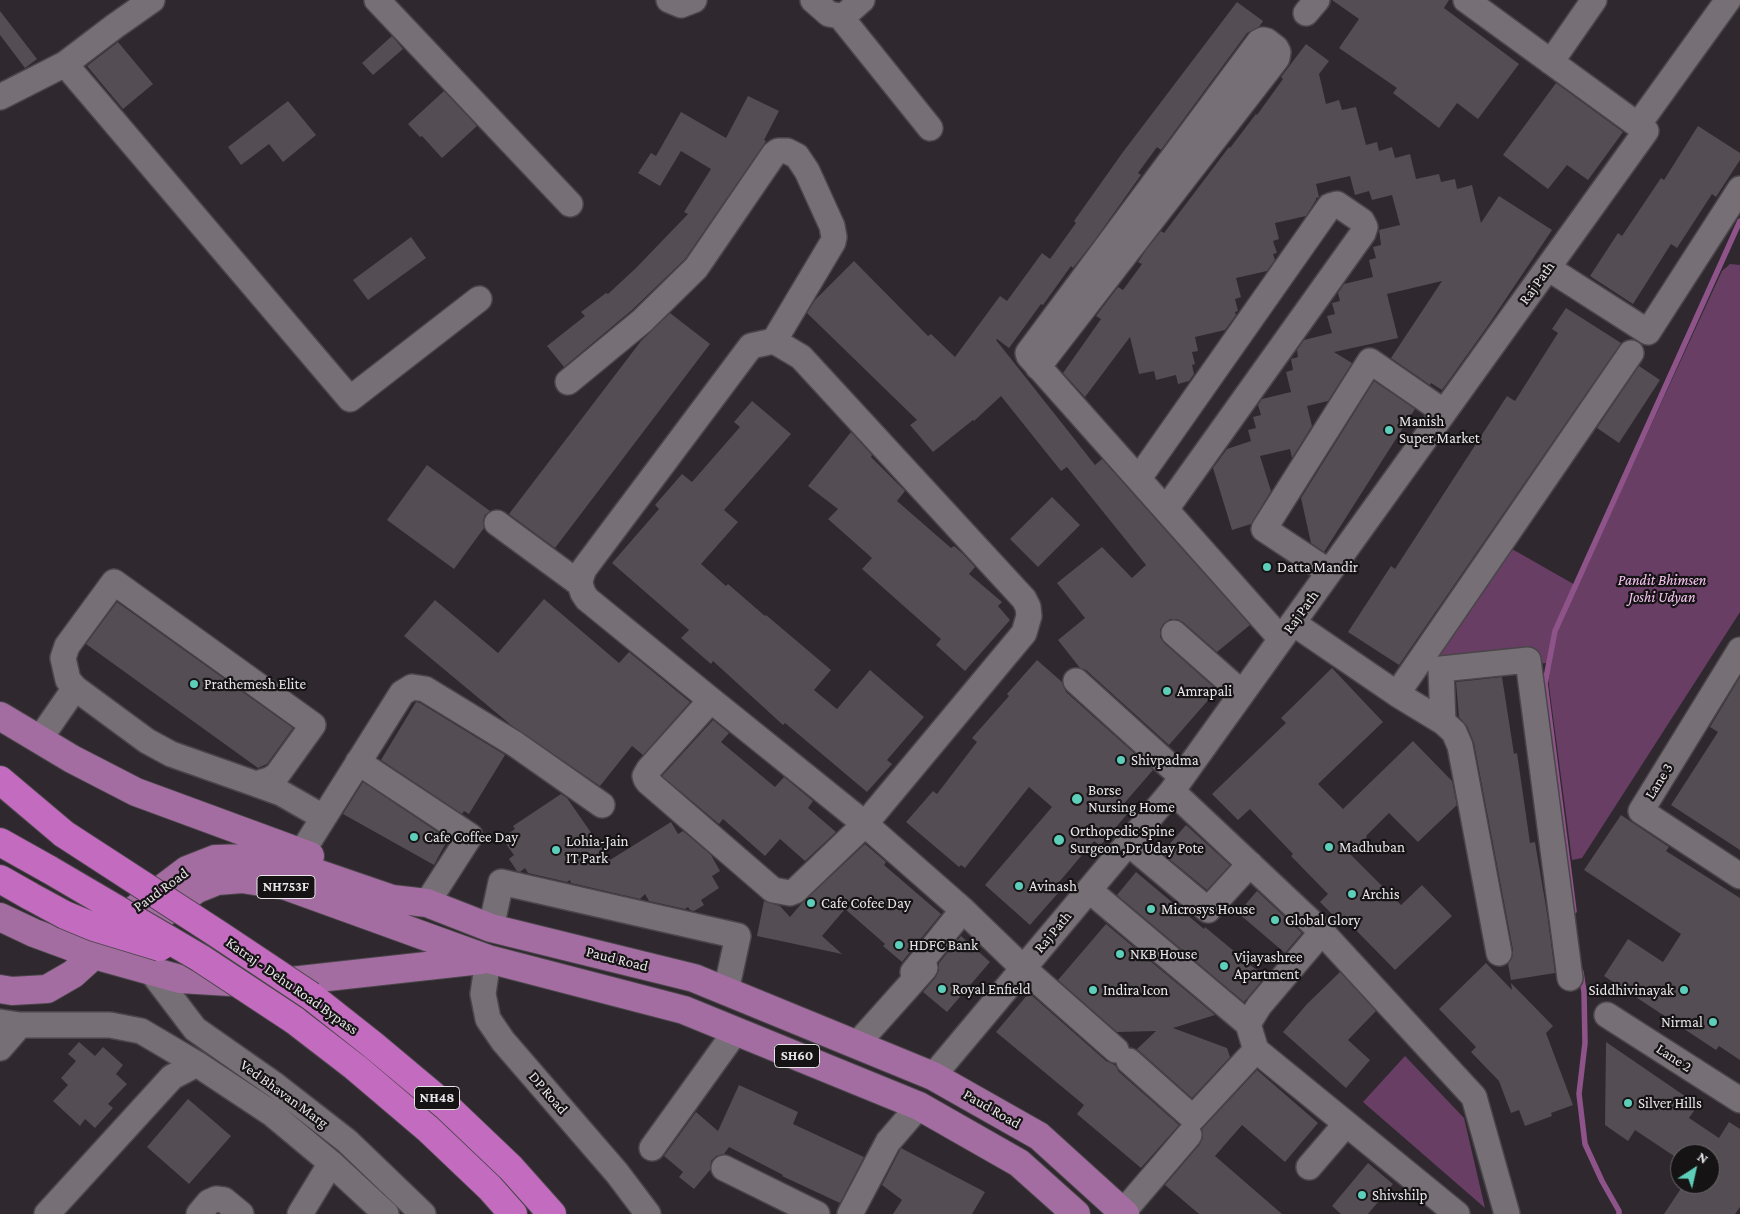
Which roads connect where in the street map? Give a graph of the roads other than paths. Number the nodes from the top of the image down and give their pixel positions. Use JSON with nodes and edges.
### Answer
{"nodes":[{"id":1,"x":152,"y":0,"type":"edge"},
{"id":2,"x":377,"y":0,"type":"edge"},
{"id":3,"x":669,"y":0,"type":"edge"},
{"id":4,"x":694,"y":0,"type":"edge"},
{"id":5,"x":813,"y":0,"type":"edge"},
{"id":6,"x":862,"y":0,"type":"edge"},
{"id":7,"x":1466,"y":0,"type":"edge"},
{"id":8,"x":1594,"y":0,"type":"edge"},
{"id":9,"x":1728,"y":0,"type":"edge"},
{"id":10,"x":840,"y":16,"type":"junction"},
{"id":11,"x":1551,"y":62,"type":"junction"},
{"id":12,"x":65,"y":64,"type":"junction"},
{"id":13,"x":0,"y":97,"type":"edge"},
{"id":14,"x":930,"y":128,"type":"dead end"},
{"id":15,"x":1642,"y":128,"type":"junction"},
{"id":16,"x":1740,"y":189,"type":"edge"},
{"id":17,"x":570,"y":204,"type":"dead end"},
{"id":18,"x":1548,"y":268,"type":"junction"},
{"id":19,"x":479,"y":299,"type":"dead end"},
{"id":20,"x":774,"y":341,"type":"junction"},
{"id":21,"x":1631,"y":353,"type":"dead end"},
{"id":22,"x":1038,"y":367,"type":"junction"},
{"id":23,"x":568,"y":382,"type":"dead end"},
{"id":24,"x":1444,"y":412,"type":"junction"},
{"id":25,"x":1139,"y":478,"type":"junction"},
{"id":26,"x":1166,"y":509,"type":"junction"},
{"id":27,"x":497,"y":524,"type":"dead end"},
{"id":28,"x":1329,"y":572,"type":"junction"},
{"id":29,"x":580,"y":584,"type":"junction"},
{"id":30,"x":1287,"y":631,"type":"junction"},
{"id":31,"x":1174,"y":633,"type":"dead end"},
{"id":32,"x":1740,"y":650,"type":"edge"},
{"id":33,"x":1076,"y":681,"type":"dead end"},
{"id":34,"x":74,"y":688,"type":"junction"},
{"id":35,"x":1242,"y":693,"type":"junction"},
{"id":36,"x":1398,"y":694,"type":"junction"},
{"id":37,"x":711,"y":700,"type":"junction"},
{"id":38,"x":0,"y":716,"type":"edge"},
{"id":39,"x":1442,"y":722,"type":"junction"},
{"id":40,"x":40,"y":740,"type":"junction"},
{"id":41,"x":358,"y":762,"type":"junction"},
{"id":42,"x":0,"y":780,"type":"edge"},
{"id":43,"x":256,"y":784,"type":"junction"},
{"id":44,"x":1177,"y":784,"type":"junction"},
{"id":45,"x":0,"y":798,"type":"edge"},
{"id":46,"x":602,"y":805,"type":"dead end"},
{"id":47,"x":322,"y":817,"type":"junction"},
{"id":48,"x":865,"y":824,"type":"junction"},
{"id":49,"x":64,"y":834,"type":"junction"},
{"id":50,"x":0,"y":842,"type":"edge"},
{"id":51,"x":1128,"y":843,"type":"junction"},
{"id":52,"x":302,"y":852,"type":"junction"},
{"id":53,"x":1250,"y":864,"type":"junction"},
{"id":54,"x":1740,"y":876,"type":"edge"},
{"id":55,"x":0,"y":879,"type":"edge"},
{"id":56,"x":1089,"y":890,"type":"junction"},
{"id":57,"x":427,"y":903,"type":"junction"},
{"id":58,"x":963,"y":910,"type":"junction"},
{"id":59,"x":0,"y":917,"type":"edge"},
{"id":60,"x":491,"y":928,"type":"junction"},
{"id":61,"x":1322,"y":932,"type":"junction"},
{"id":62,"x":1499,"y":953,"type":"dead end"},
{"id":63,"x":94,"y":955,"type":"junction"},
{"id":64,"x":200,"y":958,"type":"junction"},
{"id":65,"x":488,"y":959,"type":"junction"},
{"id":66,"x":1023,"y":968,"type":"junction"},
{"id":67,"x":151,"y":971,"type":"junction"},
{"id":68,"x":1570,"y":978,"type":"dead end"},
{"id":69,"x":0,"y":989,"type":"edge"},
{"id":70,"x":726,"y":991,"type":"junction"},
{"id":71,"x":1608,"y":1015,"type":"dead end"},
{"id":72,"x":10,"y":1024,"type":"edge"},
{"id":73,"x":1248,"y":1024,"type":"junction"},
{"id":74,"x":736,"y":1031,"type":"junction"},
{"id":75,"x":856,"y":1044,"type":"junction"},
{"id":76,"x":0,"y":1048,"type":"edge"},
{"id":77,"x":1256,"y":1050,"type":"junction"},
{"id":78,"x":198,"y":1064,"type":"junction"},
{"id":79,"x":933,"y":1076,"type":"junction"},
{"id":80,"x":1740,"y":1100,"type":"edge"},
{"id":81,"x":919,"y":1106,"type":"junction"},
{"id":82,"x":1346,"y":1124,"type":"junction"},
{"id":83,"x":1189,"y":1135,"type":"dead end"},
{"id":84,"x":652,"y":1148,"type":"dead end"},
{"id":85,"x":331,"y":1163,"type":"junction"},
{"id":86,"x":724,"y":1168,"type":"dead end"},
{"id":87,"x":1309,"y":1168,"type":"dead end"},
{"id":88,"x":1124,"y":1213,"type":"edge"},
{"id":89,"x":47,"y":1214,"type":"edge"},
{"id":90,"x":199,"y":1214,"type":"edge"},
{"id":91,"x":240,"y":1214,"type":"edge"},
{"id":92,"x":300,"y":1214,"type":"edge"},
{"id":93,"x":386,"y":1214,"type":"edge"},
{"id":94,"x":423,"y":1214,"type":"edge"},
{"id":95,"x":513,"y":1214,"type":"edge"},
{"id":96,"x":552,"y":1214,"type":"edge"},
{"id":97,"x":648,"y":1214,"type":"edge"},
{"id":98,"x":817,"y":1214,"type":"edge"},
{"id":99,"x":850,"y":1214,"type":"edge"},
{"id":100,"x":1076,"y":1214,"type":"edge"},
{"id":101,"x":1457,"y":1214,"type":"edge"},
{"id":102,"x":1507,"y":1214,"type":"edge"}],
"edges":[{"from":1,"to":12,"type":"street"},
{"from":2,"to":17,"type":"street"},
{"from":3,"to":4,"type":"street"},
{"from":5,"to":10,"type":"street"},
{"from":6,"to":10,"type":"street"},
{"from":7,"to":11,"type":"street"},
{"from":8,"to":11,"type":"street"},
{"from":9,"to":15,"type":"street","name":"Raj Path"},
{"from":10,"to":14,"type":"street"},
{"from":11,"to":15,"type":"street"},
{"from":12,"to":13,"type":"street"},
{"from":12,"to":19,"type":"street"},
{"from":15,"to":18,"type":"street","name":"Raj Path"},
{"from":16,"to":18,"type":"street"},
{"from":18,"to":24,"type":"street","name":"Raj Path"},
{"from":20,"to":23,"type":"street"},
{"from":20,"to":29,"type":"street"},
{"from":20,"to":48,"type":"street"},
{"from":21,"to":36,"type":"street"},
{"from":22,"to":22,"type":"street"},
{"from":22,"to":25,"type":"street"},
{"from":24,"to":28,"type":"street","name":"Raj Path"},
{"from":24,"to":28,"type":"street"},
{"from":25,"to":26,"type":"street"},
{"from":25,"to":26,"type":"street"},
{"from":26,"to":30,"type":"street"},
{"from":27,"to":29,"type":"street"},
{"from":28,"to":30,"type":"street","name":"Raj Path"},
{"from":29,"to":37,"type":"street"},
{"from":30,"to":35,"type":"street","name":"Raj Path"},
{"from":30,"to":36,"type":"street"},
{"from":31,"to":35,"type":"street"},
{"from":32,"to":54,"type":"street","name":"Lane 3"},
{"from":33,"to":44,"type":"street"},
{"from":34,"to":40,"type":"street"},
{"from":34,"to":43,"type":"street"},
{"from":34,"to":43,"type":"street"},
{"from":35,"to":44,"type":"street","name":"Raj Path"},
{"from":36,"to":39,"type":"street"},
{"from":37,"to":48,"type":"street"},
{"from":37,"to":48,"type":"street"},
{"from":38,"to":40,"type":"main road"},
{"from":39,"to":62,"type":"street"},
{"from":39,"to":68,"type":"street"},
{"from":40,"to":52,"type":"main road"},
{"from":41,"to":46,"type":"street"},
{"from":41,"to":47,"type":"street"},
{"from":41,"to":57,"type":"street"},
{"from":42,"to":49,"type":"highway"},
{"from":43,"to":47,"type":"street"},
{"from":44,"to":51,"type":"street","name":"Raj Path"},
{"from":44,"to":53,"type":"street"},
{"from":45,"to":49,"type":"highway","name":"Katraj - Dehu Road Bypass","number":"NH48"},
{"from":47,"to":52,"type":"street"},
{"from":48,"to":58,"type":"street"},
{"from":49,"to":96,"type":"highway","name":"Katraj - Dehu Road Bypass","number":"NH48","bridge":true},
{"from":50,"to":64,"type":"highway","name":"Katraj - Dehu Road Bypass","number":"NH48","bridge":true},
{"from":51,"to":53,"type":"street"},
{"from":51,"to":56,"type":"street","name":"Raj Path"},
{"from":52,"to":57,"type":"main road"},
{"from":53,"to":61,"type":"street"},
{"from":55,"to":64,"type":"highway","bridge":true},
{"from":56,"to":66,"type":"street","name":"Raj Path"},
{"from":56,"to":73,"type":"street"},
{"from":57,"to":60,"type":"main road","name":"Paud Road","number":"SH60"},
{"from":57,"to":63,"type":"main road","name":"Paud Road","number":"NH753F"},
{"from":58,"to":66,"type":"street"},
{"from":58,"to":75,"type":"street"},
{"from":59,"to":63,"type":"main road"},
{"from":60,"to":70,"type":"main road","name":"Paud Road","number":"SH60"},
{"from":60,"to":70,"type":"street"},
{"from":61,"to":73,"type":"street"},
{"from":61,"to":102,"type":"street"},
{"from":63,"to":65,"type":"main road","name":"Paud Road","number":"NH753F"},
{"from":63,"to":67,"type":"main road","name":"Paud Road"},
{"from":63,"to":69,"type":"main road","name":"Paud Road","number":"NH753F"},
{"from":64,"to":95,"type":"highway","name":"Katraj - Dehu Road Bypass","number":"NH48","bridge":true},
{"from":65,"to":67,"type":"main road","name":"Paud Road"},
{"from":65,"to":74,"type":"main road","name":"Paud Road","number":"SH60"},
{"from":65,"to":97,"type":"street","name":"DP Road"},
{"from":66,"to":77,"type":"street"},
{"from":66,"to":79,"type":"street","name":"Raj Path"},
{"from":67,"to":94,"type":"street","name":"Ved Bhavan Marg"},
{"from":70,"to":75,"type":"main road","name":"Paud Road","number":"SH60"},
{"from":71,"to":80,"type":"street","name":"Lane 2"},
{"from":72,"to":76,"type":"street"},
{"from":72,"to":78,"type":"street"},
{"from":73,"to":77,"type":"street"},
{"from":74,"to":81,"type":"main road","name":"Paud Road","number":"SH60"},
{"from":74,"to":84,"type":"street"},
{"from":75,"to":79,"type":"main road","name":"Paud Road","number":"SH60"},
{"from":77,"to":82,"type":"street"},
{"from":78,"to":85,"type":"street"},
{"from":78,"to":89,"type":"street"},
{"from":79,"to":81,"type":"main road"},
{"from":79,"to":88,"type":"main road","name":"Paud Road","number":"SH60"},
{"from":81,"to":99,"type":"street"},
{"from":81,"to":100,"type":"main road","name":"Paud Road","number":"SH60"},
{"from":82,"to":87,"type":"street"},
{"from":82,"to":101,"type":"street"},
{"from":83,"to":88,"type":"street"},
{"from":85,"to":92,"type":"street"},
{"from":85,"to":93,"type":"street"},
{"from":86,"to":98,"type":"street"},
{"from":90,"to":91,"type":"street"}]}
